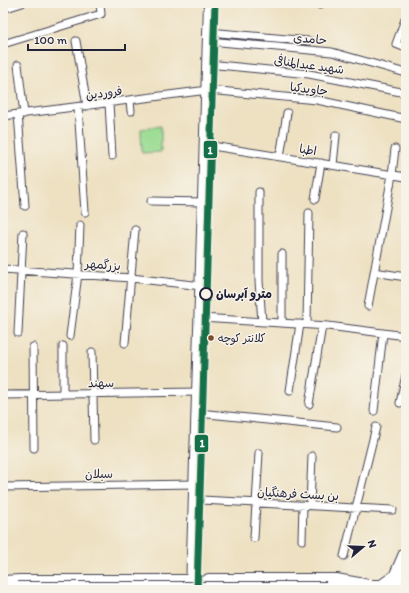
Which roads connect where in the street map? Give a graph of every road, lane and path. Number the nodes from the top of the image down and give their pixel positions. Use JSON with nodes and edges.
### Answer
{"nodes":[{"id":1,"x":22,"y":3,"type":"edge"},
{"id":2,"x":100,"y":3,"type":"edge"},
{"id":3,"x":210,"y":3,"type":"edge"},
{"id":4,"x":3,"y":9,"type":"edge"},
{"id":5,"x":406,"y":17,"type":"edge"},
{"id":6,"x":209,"y":36,"type":"junction"},
{"id":7,"x":76,"y":40,"type":"dead end"},
{"id":8,"x":309,"y":41,"type":"dead end"},
{"id":9,"x":4,"y":42,"type":"edge"},
{"id":10,"x":406,"y":48,"type":"edge"},
{"id":11,"x":208,"y":64,"type":"junction"},
{"id":12,"x":18,"y":65,"type":"dead end"},
{"id":13,"x":406,"y":73,"type":"edge"},
{"id":14,"x":208,"y":90,"type":"junction"},
{"id":15,"x":406,"y":93,"type":"edge"},
{"id":16,"x":130,"y":101,"type":"junction"},
{"id":17,"x":109,"y":103,"type":"junction"},
{"id":18,"x":87,"y":106,"type":"junction"},
{"id":19,"x":78,"y":107,"type":"junction"},
{"id":20,"x":131,"y":111,"type":"dead end"},
{"id":21,"x":287,"y":113,"type":"dead end"},
{"id":22,"x":21,"y":114,"type":"junction"},
{"id":23,"x":3,"y":116,"type":"edge"},
{"id":24,"x":406,"y":119,"type":"edge"},
{"id":25,"x":336,"y":135,"type":"dead end"},
{"id":26,"x":206,"y":145,"type":"junction"},
{"id":27,"x":395,"y":149,"type":"dead end"},
{"id":28,"x":112,"y":156,"type":"dead end"},
{"id":29,"x":280,"y":157,"type":"junction"},
{"id":30,"x":321,"y":163,"type":"junction"},
{"id":31,"x":333,"y":165,"type":"junction"},
{"id":32,"x":392,"y":175,"type":"junction"},
{"id":33,"x":406,"y":177,"type":"edge"},
{"id":34,"x":259,"y":192,"type":"dead end"},
{"id":35,"x":315,"y":199,"type":"dead end"},
{"id":36,"x":151,"y":201,"type":"dead end"},
{"id":37,"x":204,"y":202,"type":"junction"},
{"id":38,"x":25,"y":206,"type":"dead end"},
{"id":39,"x":85,"y":212,"type":"dead end"},
{"id":40,"x":309,"y":213,"type":"dead end"},
{"id":41,"x":80,"y":224,"type":"dead end"},
{"id":42,"x":135,"y":230,"type":"dead end"},
{"id":43,"x":23,"y":233,"type":"dead end"},
{"id":44,"x":282,"y":254,"type":"dead end"},
{"id":45,"x":3,"y":269,"type":"edge"},
{"id":46,"x":21,"y":270,"type":"junction"},
{"id":47,"x":374,"y":272,"type":"junction"},
{"id":48,"x":78,"y":274,"type":"junction"},
{"id":49,"x":406,"y":277,"type":"edge"},
{"id":50,"x":131,"y":278,"type":"junction"},
{"id":51,"x":202,"y":286,"type":"junction"},
{"id":52,"x":368,"y":306,"type":"dead end"},
{"id":53,"x":201,"y":318,"type":"junction"},
{"id":54,"x":262,"y":322,"type":"junction"},
{"id":55,"x":282,"y":323,"type":"junction"},
{"id":56,"x":304,"y":324,"type":"junction"},
{"id":57,"x":322,"y":326,"type":"junction"},
{"id":58,"x":18,"y":333,"type":"dead end"},
{"id":59,"x":383,"y":333,"type":"junction"},
{"id":60,"x":70,"y":336,"type":"dead end"},
{"id":61,"x":406,"y":336,"type":"edge"},
{"id":62,"x":125,"y":343,"type":"dead end"},
{"id":63,"x":64,"y":346,"type":"dead end"},
{"id":64,"x":33,"y":347,"type":"dead end"},
{"id":65,"x":92,"y":352,"type":"dead end"},
{"id":66,"x":406,"y":375,"type":"edge"},
{"id":67,"x":290,"y":391,"type":"dead end"},
{"id":68,"x":199,"y":392,"type":"junction"},
{"id":69,"x":63,"y":394,"type":"junction"},
{"id":70,"x":93,"y":394,"type":"junction"},
{"id":71,"x":3,"y":395,"type":"edge"},
{"id":72,"x":33,"y":395,"type":"junction"},
{"id":73,"x":400,"y":403,"type":"dead end"},
{"id":74,"x":309,"y":404,"type":"dead end"},
{"id":75,"x":374,"y":412,"type":"dead end"},
{"id":76,"x":200,"y":414,"type":"junction"},
{"id":77,"x":376,"y":427,"type":"dead end"},
{"id":78,"x":337,"y":428,"type":"dead end"},
{"id":79,"x":94,"y":440,"type":"dead end"},
{"id":80,"x":34,"y":448,"type":"dead end"},
{"id":81,"x":259,"y":453,"type":"dead end"},
{"id":82,"x":312,"y":456,"type":"dead end"},
{"id":83,"x":196,"y":484,"type":"junction"},
{"id":84,"x":3,"y":487,"type":"edge"},
{"id":85,"x":198,"y":499,"type":"junction"},
{"id":86,"x":256,"y":503,"type":"junction"},
{"id":87,"x":306,"y":505,"type":"junction"},
{"id":88,"x":356,"y":508,"type":"junction"},
{"id":89,"x":393,"y":510,"type":"dead end"},
{"id":90,"x":254,"y":538,"type":"dead end"},
{"id":91,"x":302,"y":540,"type":"dead end"},
{"id":92,"x":406,"y":554,"type":"edge"},
{"id":93,"x":344,"y":556,"type":"dead end"},
{"id":94,"x":3,"y":583,"type":"edge"},
{"id":95,"x":117,"y":586,"type":"edge"},
{"id":96,"x":192,"y":586,"type":"edge"},
{"id":97,"x":238,"y":586,"type":"edge"},
{"id":98,"x":364,"y":586,"type":"junction"},
{"id":99,"x":3,"y":587,"type":"edge"},
{"id":100,"x":382,"y":587,"type":"junction"},
{"id":101,"x":406,"y":587,"type":"edge"},
{"id":102,"x":326,"y":589,"type":"edge"},
{"id":103,"x":209,"y":590,"type":"edge"}],
"edges":[{"from":1,"to":4,"type":"street"},
{"from":2,"to":9,"type":"street"},
{"from":3,"to":6,"type":"main road"},
{"from":5,"to":10,"type":"street"},
{"from":6,"to":8,"type":"street"},
{"from":6,"to":11,"type":"main road"},
{"from":6,"to":13,"type":"street","name":"حامدی"},
{"from":7,"to":18,"type":"street"},
{"from":11,"to":14,"type":"main road"},
{"from":11,"to":15,"type":"street","name":"شهید عبدالمنافی"},
{"from":12,"to":22,"type":"street"},
{"from":14,"to":16,"type":"street","name":"فروردین"},
{"from":14,"to":24,"type":"street","name":"جاویدکیا"},
{"from":14,"to":26,"type":"main road"},
{"from":16,"to":17,"type":"street","name":"فروردین"},
{"from":16,"to":20,"type":"street"},
{"from":17,"to":18,"type":"street","name":"فروردین"},
{"from":17,"to":28,"type":"street"},
{"from":18,"to":19,"type":"street","name":"فروردین"},
{"from":19,"to":22,"type":"street","name":"فروردین"},
{"from":19,"to":39,"type":"street"},
{"from":21,"to":29,"type":"street"},
{"from":22,"to":23,"type":"street","name":"فروردین"},
{"from":22,"to":38,"type":"street"},
{"from":25,"to":31,"type":"street"},
{"from":26,"to":29,"type":"street","name":"اطبا"},
{"from":26,"to":37,"type":"main road"},
{"from":27,"to":32,"type":"street"},
{"from":29,"to":30,"type":"street","name":"اطبا"},
{"from":30,"to":31,"type":"street","name":"اطبا"},
{"from":30,"to":35,"type":"street"},
{"from":31,"to":32,"type":"street","name":"اطبا"},
{"from":32,"to":33,"type":"street","name":"اطبا"},
{"from":32,"to":47,"type":"street"},
{"from":34,"to":54,"type":"street"},
{"from":36,"to":37,"type":"street"},
{"from":37,"to":51,"type":"main road"},
{"from":40,"to":56,"type":"street"},
{"from":41,"to":48,"type":"street"},
{"from":42,"to":50,"type":"street"},
{"from":43,"to":46,"type":"street"},
{"from":44,"to":55,"type":"street"},
{"from":45,"to":46,"type":"street","name":"بزرگمهر"},
{"from":46,"to":48,"type":"street","name":"بزرگمهر"},
{"from":46,"to":58,"type":"street"},
{"from":47,"to":49,"type":"street"},
{"from":47,"to":52,"type":"street"},
{"from":48,"to":50,"type":"street","name":"بزرگمهر"},
{"from":48,"to":60,"type":"street"},
{"from":50,"to":51,"type":"street","name":"بزرگمهر"},
{"from":50,"to":62,"type":"street"},
{"from":51,"to":53,"type":"main road"},
{"from":53,"to":54,"type":"street"},
{"from":53,"to":68,"type":"main road"},
{"from":54,"to":55,"type":"street"},
{"from":55,"to":56,"type":"street"},
{"from":56,"to":57,"type":"street"},
{"from":56,"to":67,"type":"street"},
{"from":57,"to":59,"type":"street"},
{"from":57,"to":74,"type":"street"},
{"from":59,"to":61,"type":"street"},
{"from":59,"to":75,"type":"street"},
{"from":63,"to":69,"type":"street"},
{"from":64,"to":72,"type":"street"},
{"from":65,"to":70,"type":"street"},
{"from":66,"to":73,"type":"street"},
{"from":68,"to":70,"type":"street","name":"سهند"},
{"from":68,"to":76,"type":"main road"},
{"from":69,"to":70,"type":"street","name":"سهند"},
{"from":69,"to":72,"type":"street","name":"سهند"},
{"from":70,"to":79,"type":"street"},
{"from":71,"to":72,"type":"street","name":"سهند"},
{"from":72,"to":80,"type":"street"},
{"from":76,"to":78,"type":"street"},
{"from":76,"to":83,"type":"main road"},
{"from":77,"to":88,"type":"street"},
{"from":81,"to":86,"type":"street"},
{"from":82,"to":87,"type":"street"},
{"from":83,"to":84,"type":"street","name":"سبلان"},
{"from":83,"to":85,"type":"main road"},
{"from":85,"to":86,"type":"street","name":"بن بست فرهنگیان"},
{"from":85,"to":96,"type":"main road"},
{"from":86,"to":87,"type":"street","name":"بن بست فرهنگیان"},
{"from":86,"to":90,"type":"street"},
{"from":87,"to":88,"type":"street","name":"بن بست فرهنگیان"},
{"from":87,"to":91,"type":"street"},
{"from":88,"to":89,"type":"street","name":"بن بست فرهنگیان"},
{"from":88,"to":93,"type":"street"},
{"from":92,"to":100,"type":"highway"},
{"from":94,"to":95,"type":"highway"},
{"from":95,"to":96,"type":"highway"},
{"from":97,"to":98,"type":"highway"},
{"from":97,"to":103,"type":"highway"},
{"from":98,"to":100,"type":"highway"},
{"from":98,"to":102,"type":"highway"},
{"from":99,"to":102,"type":"highway","bridge":true},
{"from":100,"to":101,"type":"highway"}]}
